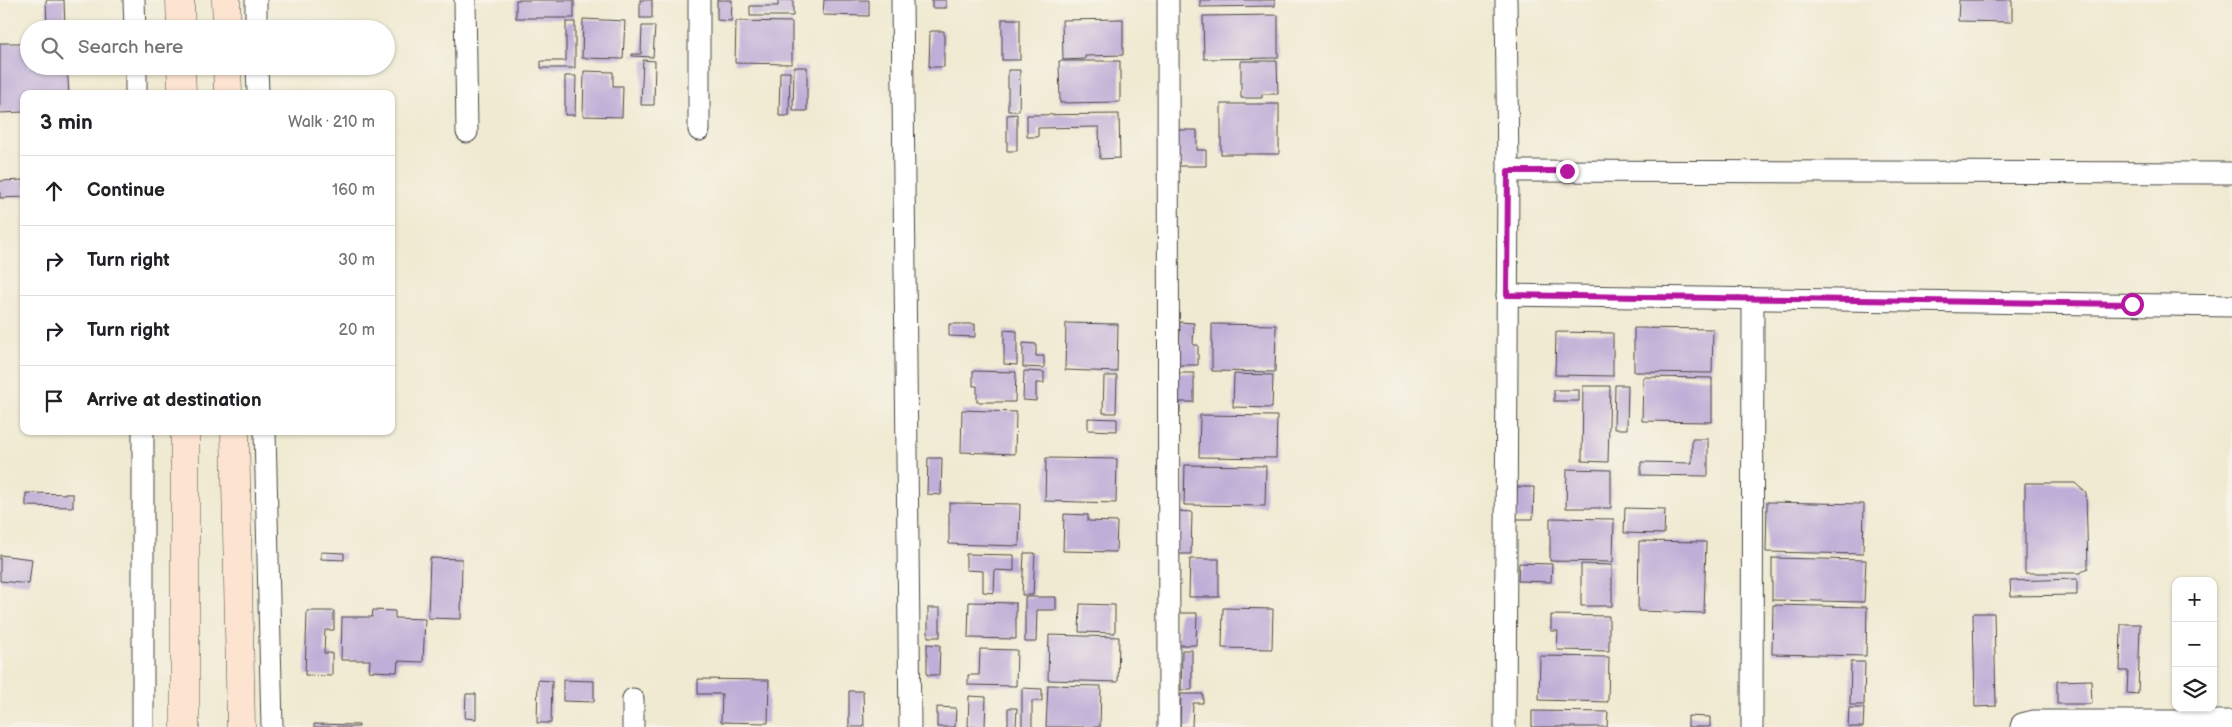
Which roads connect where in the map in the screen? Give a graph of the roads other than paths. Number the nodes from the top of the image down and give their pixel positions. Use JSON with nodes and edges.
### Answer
{"nodes":[{"id":1,"x":134,"y":0,"type":"edge"},
{"id":2,"x":180,"y":0,"type":"edge"},
{"id":3,"x":226,"y":0,"type":"edge"},
{"id":4,"x":256,"y":0,"type":"edge"},
{"id":5,"x":466,"y":0,"type":"edge"},
{"id":6,"x":699,"y":0,"type":"edge"},
{"id":7,"x":902,"y":0,"type":"edge"},
{"id":8,"x":1168,"y":0,"type":"edge"},
{"id":9,"x":1506,"y":0,"type":"edge"},
{"id":10,"x":135,"y":20,"type":"edge"},
{"id":11,"x":180,"y":20,"type":"edge"},
{"id":12,"x":227,"y":20,"type":"edge"},
{"id":13,"x":256,"y":20,"type":"edge"},
{"id":14,"x":136,"y":75,"type":"edge"},
{"id":15,"x":181,"y":75,"type":"edge"},
{"id":16,"x":227,"y":75,"type":"edge"},
{"id":17,"x":257,"y":75,"type":"edge"},
{"id":18,"x":136,"y":90,"type":"edge"},
{"id":19,"x":182,"y":90,"type":"edge"},
{"id":20,"x":228,"y":90,"type":"edge"},
{"id":21,"x":258,"y":90,"type":"edge"},
{"id":22,"x":699,"y":130,"type":"dead end"},
{"id":23,"x":467,"y":132,"type":"dead end"},
{"id":24,"x":1508,"y":171,"type":"junction"},
{"id":25,"x":2232,"y":173,"type":"edge"},
{"id":26,"x":1507,"y":295,"type":"junction"},
{"id":27,"x":1753,"y":299,"type":"junction"},
{"id":28,"x":2232,"y":306,"type":"edge"},
{"id":29,"x":143,"y":435,"type":"edge"},
{"id":30,"x":185,"y":435,"type":"edge"},
{"id":31,"x":235,"y":435,"type":"edge"},
{"id":32,"x":266,"y":435,"type":"edge"},
{"id":33,"x":633,"y":699,"type":"dead end"},
{"id":34,"x":2232,"y":721,"type":"edge"},
{"id":35,"x":143,"y":727,"type":"edge"},
{"id":36,"x":186,"y":727,"type":"edge"},
{"id":37,"x":242,"y":727,"type":"edge"},
{"id":38,"x":272,"y":727,"type":"edge"},
{"id":39,"x":633,"y":727,"type":"edge"},
{"id":40,"x":910,"y":727,"type":"edge"},
{"id":41,"x":1169,"y":727,"type":"edge"},
{"id":42,"x":1505,"y":727,"type":"edge"},
{"id":43,"x":1752,"y":727,"type":"edge"},
{"id":44,"x":2021,"y":727,"type":"edge"}],
"edges":[{"from":1,"to":10,"type":"street"},
{"from":2,"to":11,"type":"main road"},
{"from":3,"to":12,"type":"main road"},
{"from":4,"to":13,"type":"street"},
{"from":5,"to":23,"type":"street"},
{"from":6,"to":22,"type":"street"},
{"from":7,"to":40,"type":"street"},
{"from":8,"to":41,"type":"street"},
{"from":9,"to":24,"type":"street"},
{"from":14,"to":18,"type":"street"},
{"from":15,"to":19,"type":"main road"},
{"from":16,"to":20,"type":"main road"},
{"from":17,"to":21,"type":"street"},
{"from":24,"to":25,"type":"street"},
{"from":24,"to":26,"type":"street"},
{"from":26,"to":27,"type":"street"},
{"from":26,"to":42,"type":"street"},
{"from":27,"to":28,"type":"street"},
{"from":27,"to":43,"type":"street"},
{"from":29,"to":35,"type":"street"},
{"from":30,"to":36,"type":"main road"},
{"from":31,"to":37,"type":"main road"},
{"from":32,"to":38,"type":"street"},
{"from":33,"to":39,"type":"street"},
{"from":34,"to":44,"type":"street"}]}
